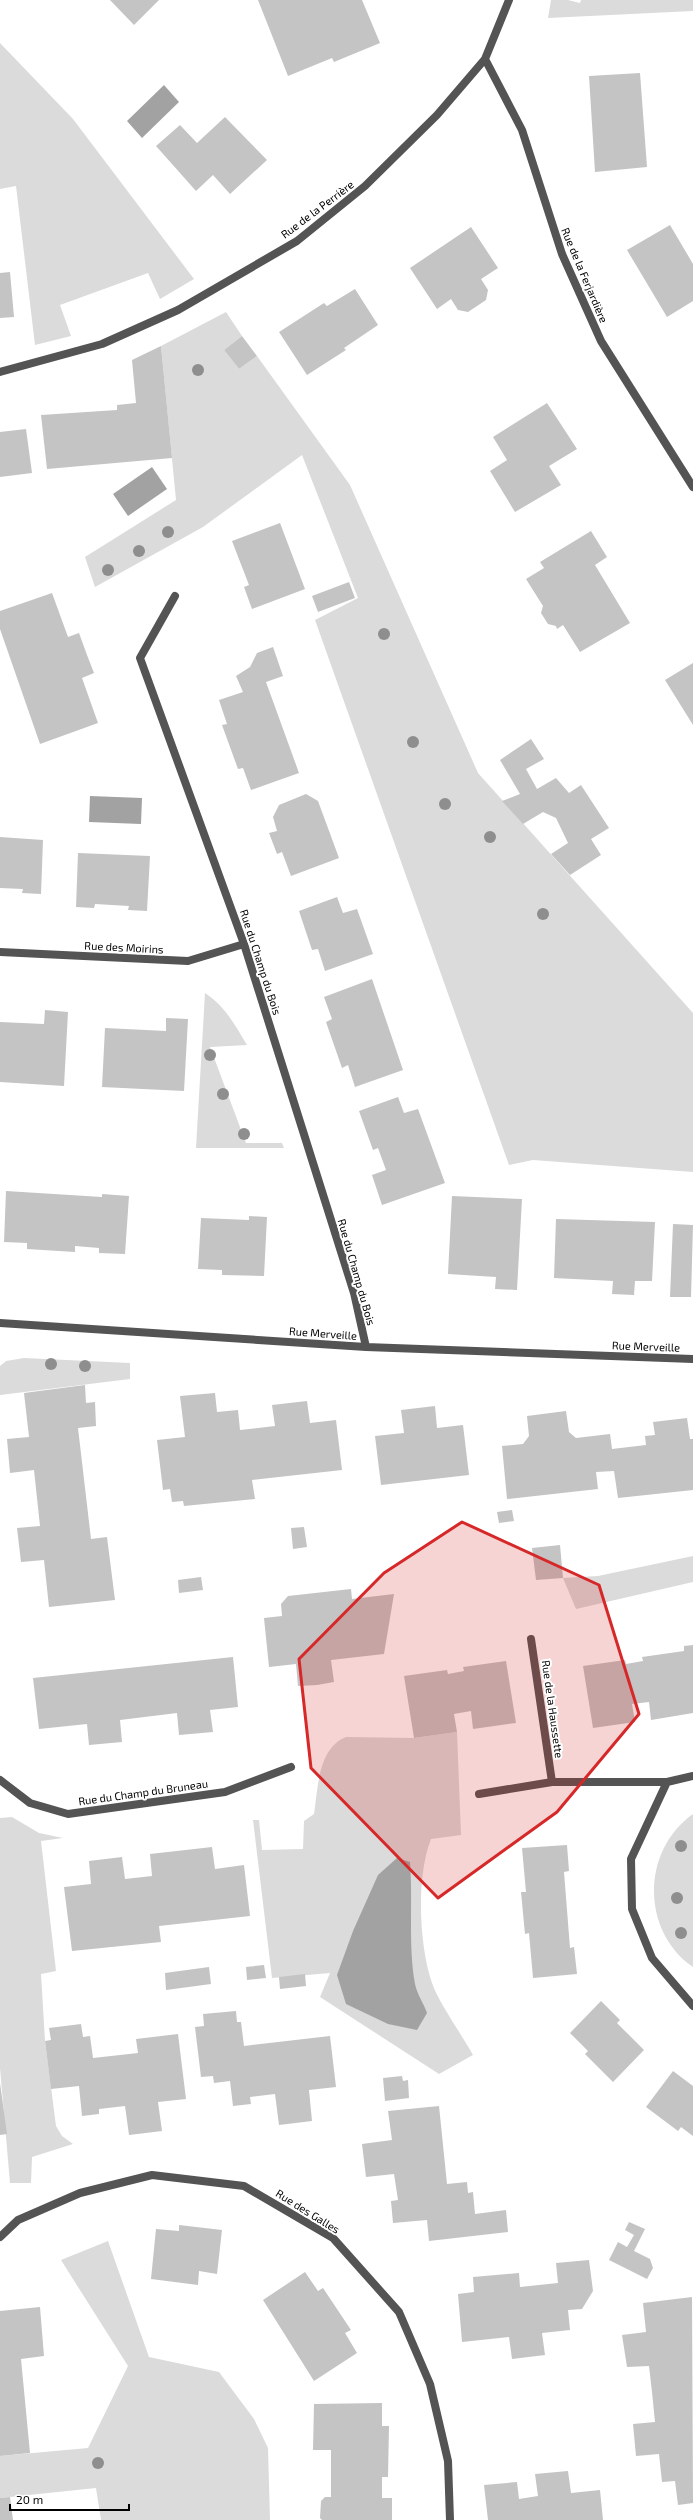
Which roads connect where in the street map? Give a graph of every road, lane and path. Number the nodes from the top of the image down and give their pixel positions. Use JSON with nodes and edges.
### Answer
{"nodes":[{"id":1,"x":509,"y":0,"type":"edge"},
{"id":2,"x":485,"y":59,"type":"junction"},
{"id":3,"x":0,"y":372,"type":"edge"},
{"id":4,"x":693,"y":487,"type":"edge"},
{"id":5,"x":175,"y":596,"type":"dead end"},
{"id":6,"x":244,"y":944,"type":"junction"},
{"id":7,"x":0,"y":952,"type":"edge"},
{"id":8,"x":0,"y":1323,"type":"edge"},
{"id":9,"x":366,"y":1346,"type":"junction"},
{"id":10,"x":693,"y":1359,"type":"edge"},
{"id":11,"x":532,"y":1639,"type":"dead end"},
{"id":12,"x":291,"y":1767,"type":"dead end"},
{"id":13,"x":693,"y":1776,"type":"edge"},
{"id":14,"x":0,"y":1782,"type":"edge"},
{"id":15,"x":552,"y":1782,"type":"junction"},
{"id":16,"x":666,"y":1782,"type":"junction"},
{"id":17,"x":479,"y":1794,"type":"dead end"},
{"id":18,"x":693,"y":2006,"type":"edge"},
{"id":19,"x":0,"y":2237,"type":"edge"},
{"id":20,"x":450,"y":2520,"type":"edge"}],
"edges":[{"from":1,"to":2,"type":"street","name":"Rue de la Perrière"},
{"from":2,"to":3,"type":"street","name":"Rue de la Perrière"},
{"from":2,"to":4,"type":"street","name":"Rue de la Ferjardière"},
{"from":5,"to":6,"type":"street","name":"Rue du Champ du Bois"},
{"from":6,"to":7,"type":"street","name":"Rue des Moirins"},
{"from":6,"to":9,"type":"street","name":"Rue du Champ du Bois"},
{"from":8,"to":9,"type":"street","name":"Rue Merveille"},
{"from":9,"to":10,"type":"street","name":"Rue Merveille"},
{"from":11,"to":15,"type":"street","name":"Rue de la Haussette"},
{"from":12,"to":14,"type":"street","name":"Rue du Champ du Bruneau"},
{"from":13,"to":16,"type":"street"},
{"from":15,"to":16,"type":"street"},
{"from":15,"to":17,"type":"street"},
{"from":16,"to":18,"type":"street"},
{"from":19,"to":20,"type":"street","name":"Rue des Galles"}]}
